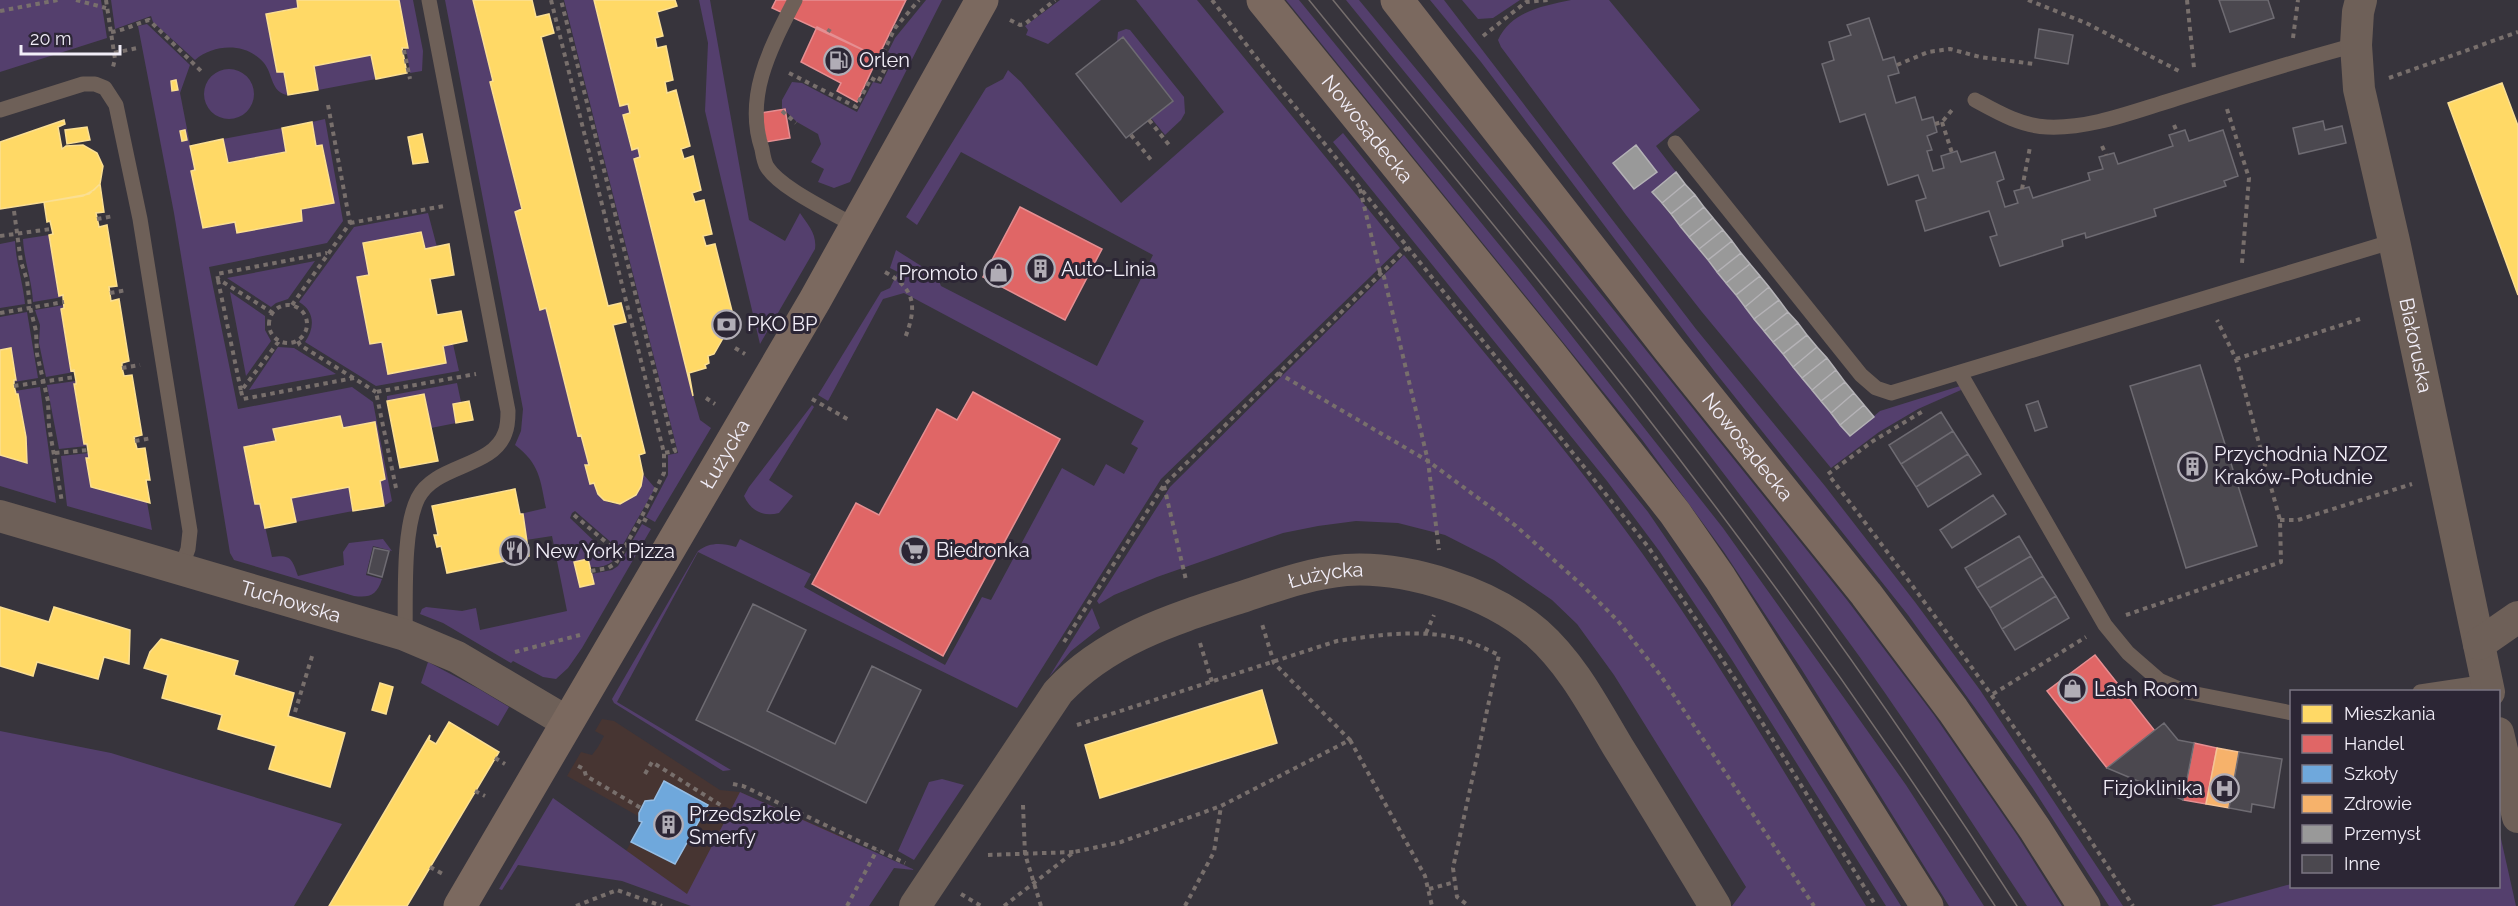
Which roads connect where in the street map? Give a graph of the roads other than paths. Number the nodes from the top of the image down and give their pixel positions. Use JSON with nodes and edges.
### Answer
{"nodes":[{"id":1,"x":429,"y":0,"type":"edge"},
{"id":2,"x":795,"y":0,"type":"edge"},
{"id":3,"x":982,"y":0,"type":"edge"},
{"id":4,"x":1263,"y":0,"type":"edge"},
{"id":5,"x":1397,"y":0,"type":"edge"},
{"id":6,"x":2361,"y":0,"type":"edge"},
{"id":7,"x":2356,"y":45,"type":"junction"},
{"id":8,"x":1975,"y":100,"type":"dead end"},
{"id":9,"x":0,"y":110,"type":"edge"},
{"id":10,"x":1675,"y":143,"type":"dead end"},
{"id":11,"x":855,"y":226,"type":"junction"},
{"id":12,"x":2394,"y":240,"type":"junction"},
{"id":13,"x":1960,"y":373,"type":"junction"},
{"id":14,"x":0,"y":516,"type":"edge"},
{"id":15,"x":182,"y":568,"type":"junction"},
{"id":16,"x":2518,"y":617,"type":"edge"},
{"id":17,"x":405,"y":635,"type":"junction"},
{"id":18,"x":2479,"y":644,"type":"junction"},
{"id":19,"x":2488,"y":687,"type":"edge"},
{"id":20,"x":2447,"y":690,"type":"edge"},
{"id":21,"x":2290,"y":712,"type":"edge"},
{"id":22,"x":567,"y":722,"type":"junction"},
{"id":23,"x":2500,"y":737,"type":"edge"},
{"id":24,"x":2518,"y":818,"type":"edge"},
{"id":25,"x":460,"y":906,"type":"edge"},
{"id":26,"x":915,"y":906,"type":"edge"},
{"id":27,"x":1716,"y":906,"type":"edge"},
{"id":28,"x":1927,"y":906,"type":"edge"},
{"id":29,"x":2084,"y":906,"type":"edge"}],
"edges":[{"from":1,"to":17,"type":"lane"},
{"from":2,"to":11,"type":"lane"},
{"from":3,"to":11,"type":"main road","name":"Łużycka"},
{"from":4,"to":28,"type":"main road","name":"Nowosądecka"},
{"from":5,"to":29,"type":"main road","name":"Nowosądecka"},
{"from":6,"to":7,"type":"street","name":"Białoruska"},
{"from":7,"to":8,"type":"lane"},
{"from":7,"to":12,"type":"street","name":"Białoruska"},
{"from":9,"to":15,"type":"lane"},
{"from":10,"to":13,"type":"lane"},
{"from":11,"to":22,"type":"main road","name":"Łużycka"},
{"from":12,"to":13,"type":"lane"},
{"from":12,"to":18,"type":"street","name":"Białoruska"},
{"from":13,"to":21,"type":"lane"},
{"from":14,"to":15,"type":"street","name":"Tuchowska"},
{"from":15,"to":17,"type":"street","name":"Tuchowska"},
{"from":16,"to":18,"type":"street"},
{"from":17,"to":22,"type":"street","name":"Tuchowska"},
{"from":18,"to":19,"type":"street","name":"Białoruska"},
{"from":19,"to":20,"type":"lane"},
{"from":22,"to":25,"type":"main road","name":"Łużycka"},
{"from":23,"to":24,"type":"street"},
{"from":26,"to":27,"type":"street","name":"Łużycka"}]}
